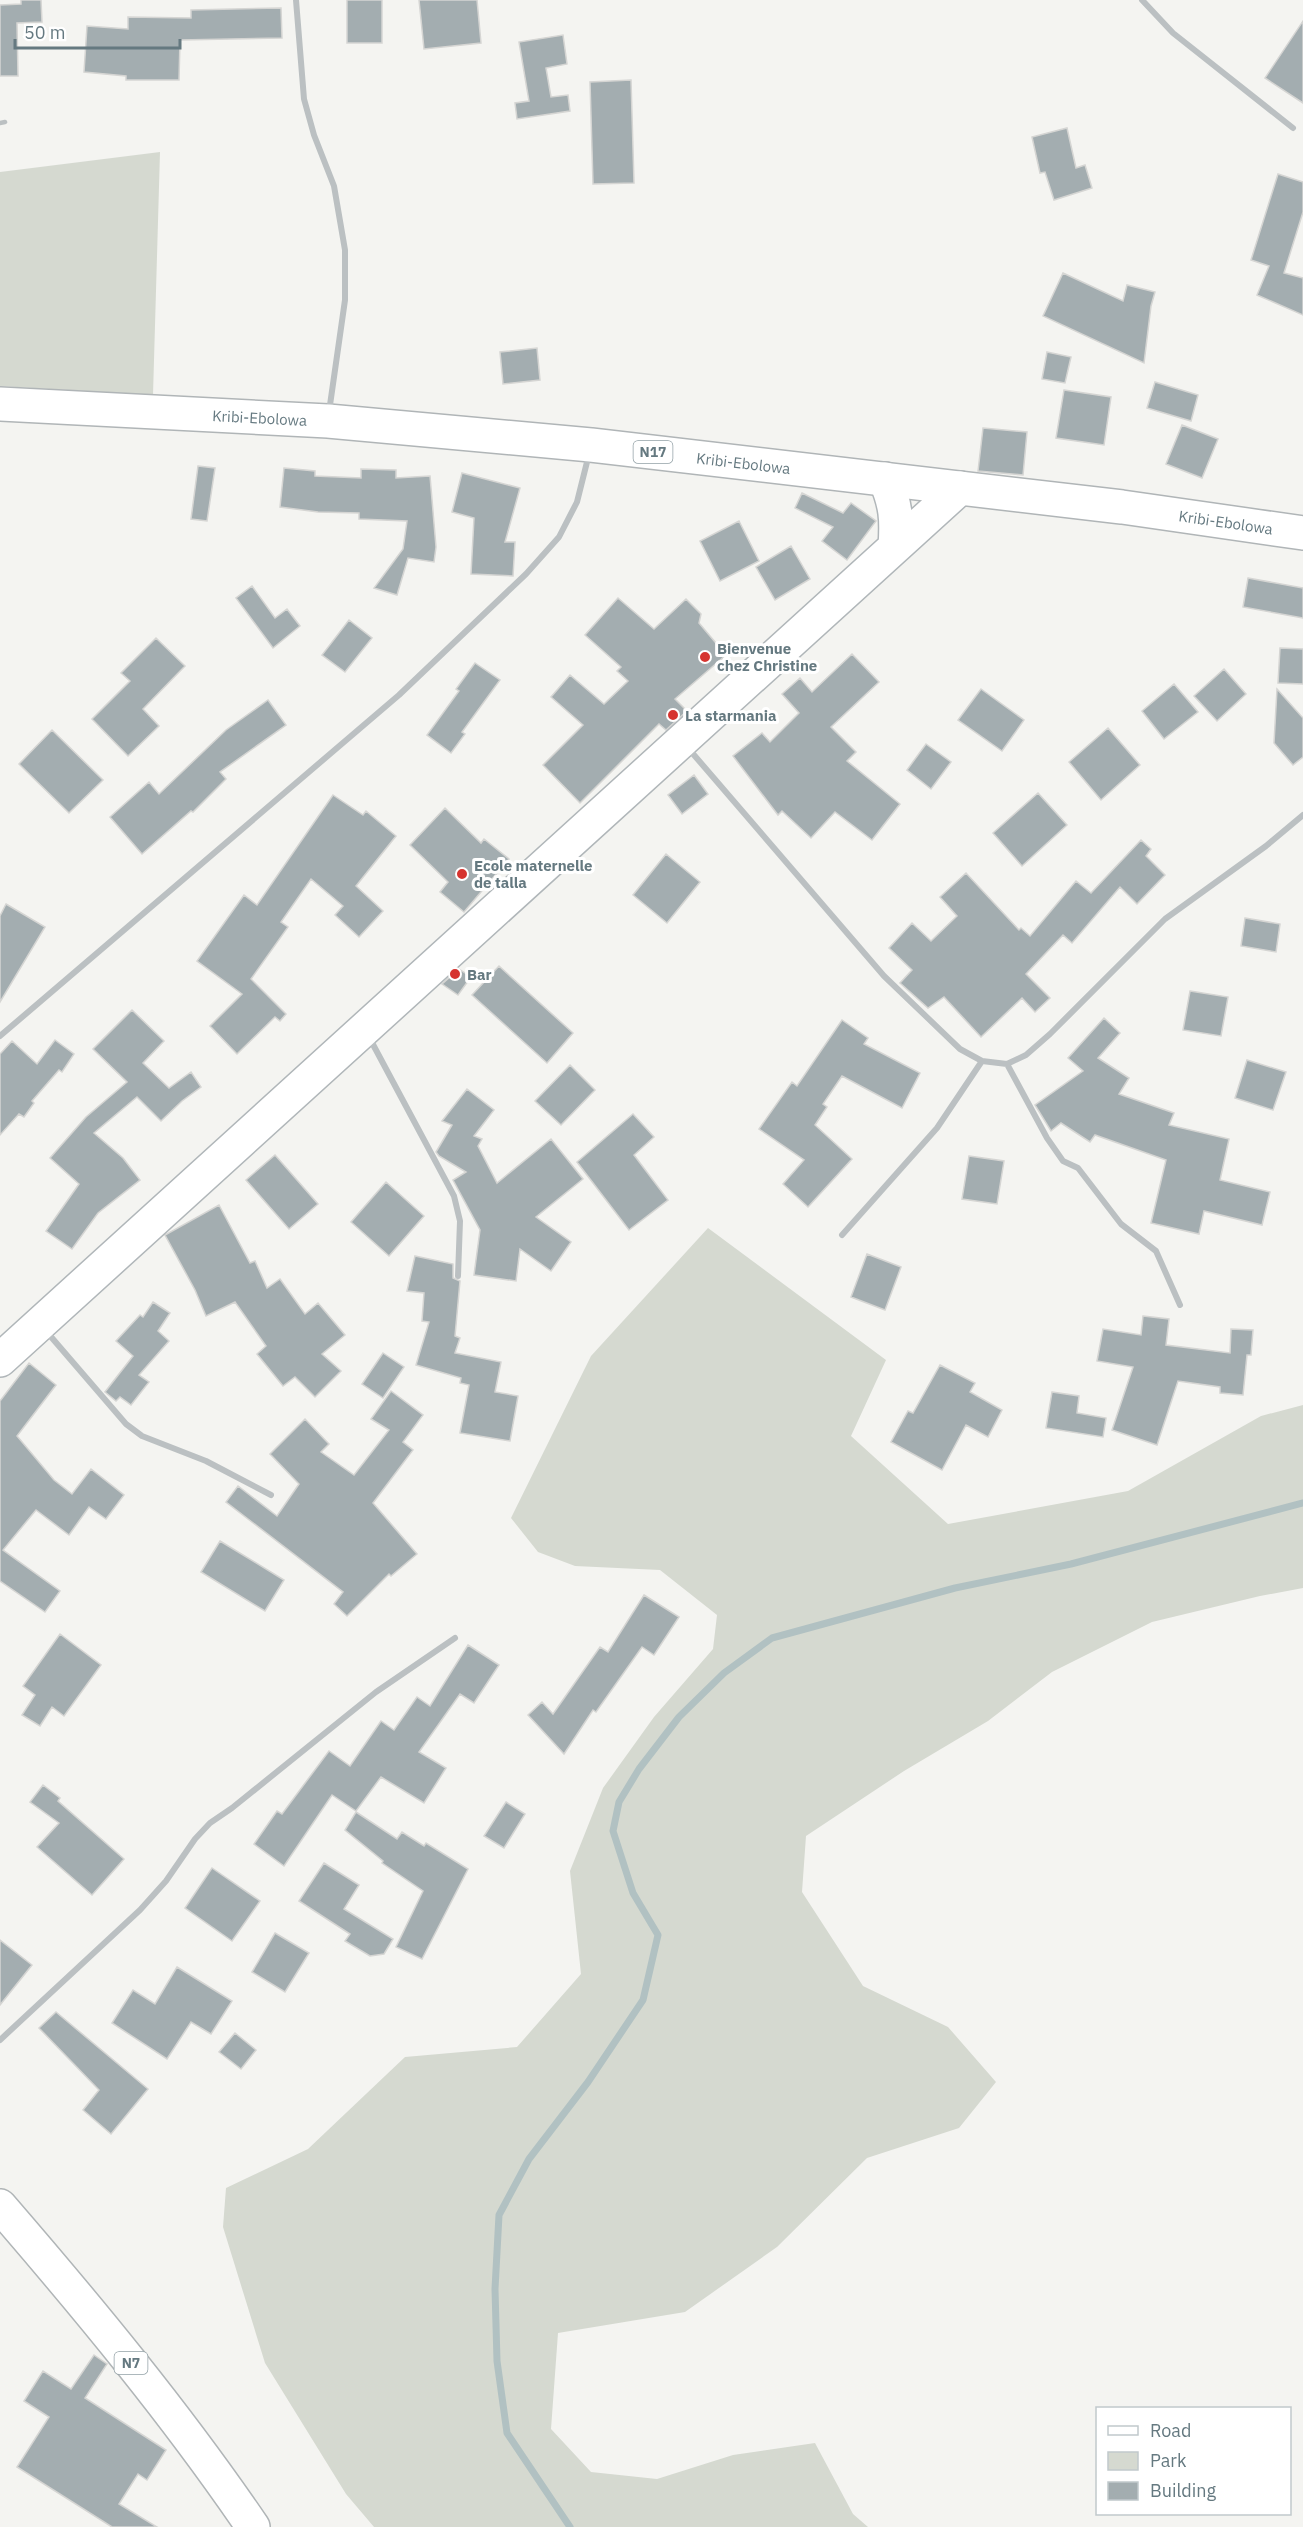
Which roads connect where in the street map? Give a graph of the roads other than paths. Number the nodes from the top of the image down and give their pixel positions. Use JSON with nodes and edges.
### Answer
{"nodes":[{"id":1,"x":296,"y":0,"type":"edge"},
{"id":2,"x":1142,"y":0,"type":"edge"},
{"id":3,"x":1293,"y":128,"type":"dead end"},
{"id":4,"x":0,"y":404,"type":"edge"},
{"id":5,"x":328,"y":421,"type":"junction"},
{"id":6,"x":591,"y":444,"type":"junction"},
{"id":7,"x":885,"y":479,"type":"junction"},
{"id":8,"x":960,"y":488,"type":"junction"},
{"id":9,"x":1303,"y":533,"type":"edge"},
{"id":10,"x":895,"y":547,"type":"junction"},
{"id":11,"x":682,"y":740,"type":"junction"},
{"id":12,"x":1303,"y":815,"type":"edge"},
{"id":13,"x":365,"y":1029,"type":"junction"},
{"id":14,"x":0,"y":1036,"type":"edge"},
{"id":15,"x":982,"y":1061,"type":"junction"},
{"id":16,"x":1007,"y":1064,"type":"junction"},
{"id":17,"x":842,"y":1235,"type":"dead end"},
{"id":18,"x":458,"y":1276,"type":"dead end"},
{"id":19,"x":1180,"y":1305,"type":"dead end"},
{"id":20,"x":40,"y":1324,"type":"junction"},
{"id":21,"x":0,"y":1360,"type":"edge"},
{"id":22,"x":271,"y":1495,"type":"dead end"},
{"id":23,"x":455,"y":1638,"type":"dead end"},
{"id":24,"x":0,"y":2040,"type":"edge"},
{"id":25,"x":0,"y":2206,"type":"edge"},
{"id":26,"x":253,"y":2527,"type":"edge"}],
"edges":[{"from":1,"to":5,"type":"street"},
{"from":2,"to":3,"type":"street"},
{"from":4,"to":5,"type":"main road","name":"Kribi-Ebolowa","number":"N17"},
{"from":5,"to":6,"type":"main road","name":"Kribi-Ebolowa","number":"N17"},
{"from":6,"to":7,"type":"main road","name":"Kribi-Ebolowa","number":"N17"},
{"from":6,"to":14,"type":"street"},
{"from":7,"to":8,"type":"main road","name":"Kribi-Ebolowa","number":"N17"},
{"from":7,"to":10,"type":"main road"},
{"from":8,"to":9,"type":"main road","name":"Kribi-Ebolowa","number":"N17"},
{"from":8,"to":10,"type":"main road"},
{"from":10,"to":11,"type":"main road"},
{"from":11,"to":13,"type":"main road"},
{"from":11,"to":15,"type":"street"},
{"from":12,"to":16,"type":"street"},
{"from":13,"to":18,"type":"street"},
{"from":13,"to":20,"type":"main road"},
{"from":15,"to":16,"type":"street"},
{"from":15,"to":17,"type":"street"},
{"from":16,"to":19,"type":"street"},
{"from":20,"to":21,"type":"main road"},
{"from":20,"to":22,"type":"street"},
{"from":23,"to":24,"type":"street"},
{"from":25,"to":26,"type":"main road","number":"N7"}]}
